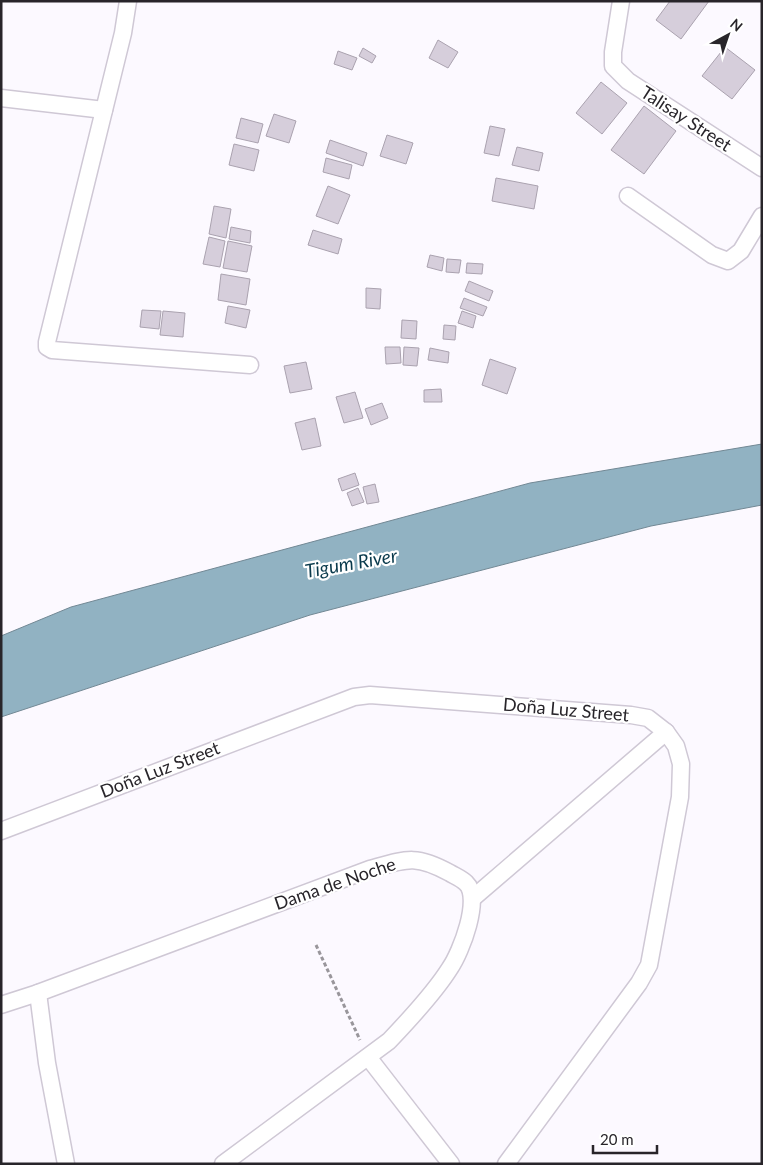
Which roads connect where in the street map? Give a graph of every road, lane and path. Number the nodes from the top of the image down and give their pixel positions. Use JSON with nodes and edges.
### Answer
{"nodes":[{"id":1,"x":128,"y":1,"type":"edge"},
{"id":2,"x":621,"y":1,"type":"edge"},
{"id":3,"x":1,"y":98,"type":"edge"},
{"id":4,"x":104,"y":110,"type":"junction"},
{"id":5,"x":762,"y":168,"type":"edge"},
{"id":6,"x":628,"y":196,"type":"dead end"},
{"id":7,"x":762,"y":216,"type":"edge"},
{"id":8,"x":250,"y":365,"type":"dead end"},
{"id":9,"x":666,"y":732,"type":"junction"},
{"id":10,"x":1,"y":831,"type":"edge"},
{"id":11,"x":473,"y":898,"type":"junction"},
{"id":12,"x":316,"y":945,"type":"dead end"},
{"id":13,"x":38,"y":993,"type":"junction"},
{"id":14,"x":1,"y":1005,"type":"edge"},
{"id":15,"x":368,"y":1057,"type":"junction"},
{"id":16,"x":65,"y":1163,"type":"edge"},
{"id":17,"x":223,"y":1164,"type":"edge"},
{"id":18,"x":451,"y":1164,"type":"edge"},
{"id":19,"x":506,"y":1164,"type":"edge"}],
"edges":[{"from":1,"to":4,"type":"street"},
{"from":2,"to":5,"type":"street","name":"Talisay Street"},
{"from":3,"to":4,"type":"street"},
{"from":4,"to":8,"type":"street"},
{"from":6,"to":7,"type":"street"},
{"from":9,"to":10,"type":"street","name":"Doña Luz Street"},
{"from":9,"to":11,"type":"street"},
{"from":9,"to":19,"type":"street","name":"Doña Luz Street"},
{"from":11,"to":13,"type":"street","name":"Dama de Noche"},
{"from":11,"to":15,"type":"street"},
{"from":12,"to":15,"type":"path"},
{"from":13,"to":14,"type":"street","name":"Dama de Noche"},
{"from":13,"to":16,"type":"street"},
{"from":15,"to":17,"type":"street"},
{"from":15,"to":18,"type":"street"}]}
